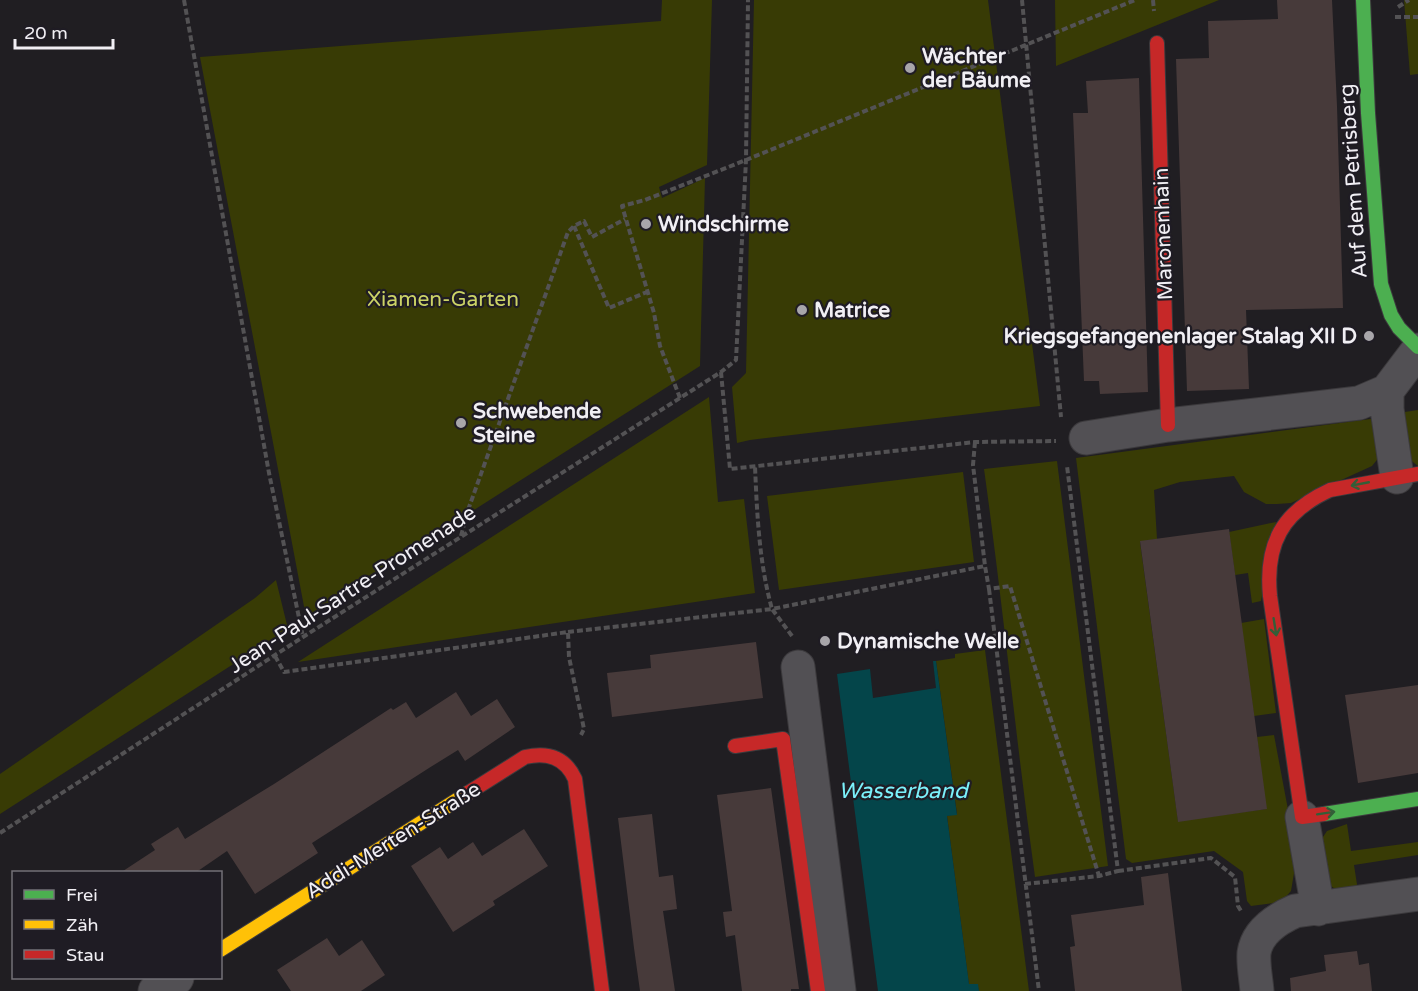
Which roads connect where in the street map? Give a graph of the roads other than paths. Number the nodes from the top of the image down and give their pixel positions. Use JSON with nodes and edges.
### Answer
{"nodes":[{"id":1,"x":1363,"y":0,"type":"edge"},
{"id":2,"x":1157,"y":43,"type":"dead end"},
{"id":3,"x":1418,"y":349,"type":"edge"},
{"id":4,"x":1387,"y":391,"type":"junction"},
{"id":5,"x":1168,"y":425,"type":"junction"},
{"id":6,"x":1072,"y":447,"type":"road end"},
{"id":7,"x":1407,"y":476,"type":"edge"},
{"id":8,"x":798,"y":667,"type":"road end"},
{"id":9,"x":735,"y":746,"type":"dead end"},
{"id":10,"x":1418,"y":799,"type":"edge"},
{"id":11,"x":1302,"y":817,"type":"junction"},
{"id":12,"x":1418,"y":894,"type":"edge"},
{"id":13,"x":1318,"y":909,"type":"junction"},
{"id":14,"x":222,"y":949,"type":"edge"},
{"id":15,"x":175,"y":979,"type":"edge"},
{"id":16,"x":155,"y":991,"type":"edge"},
{"id":17,"x":602,"y":991,"type":"edge"},
{"id":18,"x":818,"y":991,"type":"edge"},
{"id":19,"x":839,"y":991,"type":"edge"},
{"id":20,"x":1257,"y":991,"type":"edge"}],
"edges":[{"from":1,"to":3,"type":"street","name":"Auf dem Petrisberg"},
{"from":2,"to":5,"type":"street","name":"Maronenhain"},
{"from":3,"to":4,"type":"street"},
{"from":4,"to":5,"type":"street"},
{"from":4,"to":7,"type":"street"},
{"from":5,"to":6,"type":"street"},
{"from":7,"to":11,"type":"street","one_way":true},
{"from":8,"to":19,"type":"street"},
{"from":9,"to":18,"type":"street"},
{"from":11,"to":10,"type":"street","one_way":true},
{"from":11,"to":13,"type":"street"},
{"from":12,"to":13,"type":"street"},
{"from":13,"to":20,"type":"street"},
{"from":14,"to":17,"type":"street","name":"Addi-Merten-Straße"},
{"from":15,"to":16,"type":"street"}]}
